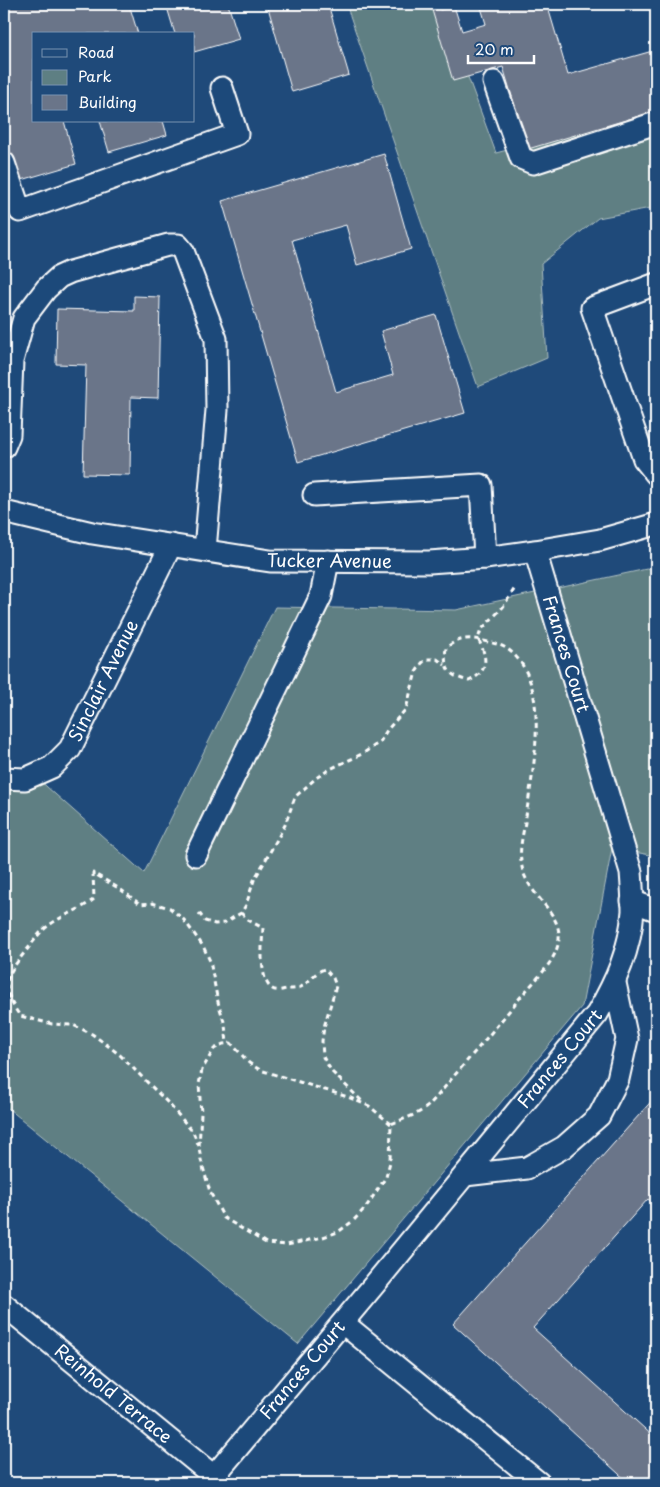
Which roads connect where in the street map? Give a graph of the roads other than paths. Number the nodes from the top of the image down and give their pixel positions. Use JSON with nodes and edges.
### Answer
{"nodes":[{"id":1,"x":494,"y":82,"type":"dead end"},
{"id":2,"x":222,"y":88,"type":"dead end"},
{"id":3,"x":656,"y":123,"type":"edge"},
{"id":4,"x":4,"y":163,"type":"edge"},
{"id":5,"x":656,"y":284,"type":"edge"},
{"id":6,"x":4,"y":447,"type":"edge"},
{"id":7,"x":656,"y":474,"type":"edge"},
{"id":8,"x":314,"y":495,"type":"dead end"},
{"id":9,"x":4,"y":512,"type":"edge"},
{"id":10,"x":656,"y":524,"type":"edge"},
{"id":11,"x":172,"y":545,"type":"junction"},
{"id":12,"x":205,"y":550,"type":"junction"},
{"id":13,"x":535,"y":551,"type":"junction"},
{"id":14,"x":485,"y":558,"type":"junction"},
{"id":15,"x":328,"y":561,"type":"junction"},
{"id":16,"x":4,"y":778,"type":"edge"},
{"id":17,"x":196,"y":855,"type":"dead end"},
{"id":18,"x":632,"y":901,"type":"junction"},
{"id":19,"x":656,"y":910,"type":"edge"},
{"id":20,"x":615,"y":983,"type":"junction"},
{"id":21,"x":465,"y":1175,"type":"junction"},
{"id":22,"x":4,"y":1305,"type":"edge"},
{"id":23,"x":343,"y":1323,"type":"junction"},
{"id":24,"x":218,"y":1480,"type":"edge"},
{"id":25,"x":539,"y":1483,"type":"edge"}],
"edges":[{"from":1,"to":3,"type":"street"},
{"from":2,"to":4,"type":"street"},
{"from":5,"to":7,"type":"street"},
{"from":6,"to":12,"type":"street"},
{"from":8,"to":14,"type":"street"},
{"from":9,"to":11,"type":"street","name":"Tucker Avenue"},
{"from":10,"to":13,"type":"street","name":"Tucker Avenue"},
{"from":11,"to":12,"type":"street","name":"Tucker Avenue"},
{"from":11,"to":16,"type":"street","name":"Sinclair Avenue"},
{"from":12,"to":15,"type":"street","name":"Tucker Avenue"},
{"from":13,"to":14,"type":"street","name":"Tucker Avenue"},
{"from":13,"to":18,"type":"street","name":"Frances Court"},
{"from":14,"to":15,"type":"street","name":"Tucker Avenue"},
{"from":15,"to":17,"type":"street"},
{"from":18,"to":19,"type":"street"},
{"from":18,"to":20,"type":"street","name":"Frances Court"},
{"from":20,"to":21,"type":"street","name":"Frances Court"},
{"from":20,"to":21,"type":"street"},
{"from":21,"to":23,"type":"street","name":"Frances Court"},
{"from":22,"to":24,"type":"street","name":"Reinhold Terrace"},
{"from":23,"to":24,"type":"street","name":"Frances Court"},
{"from":23,"to":25,"type":"street"}]}
